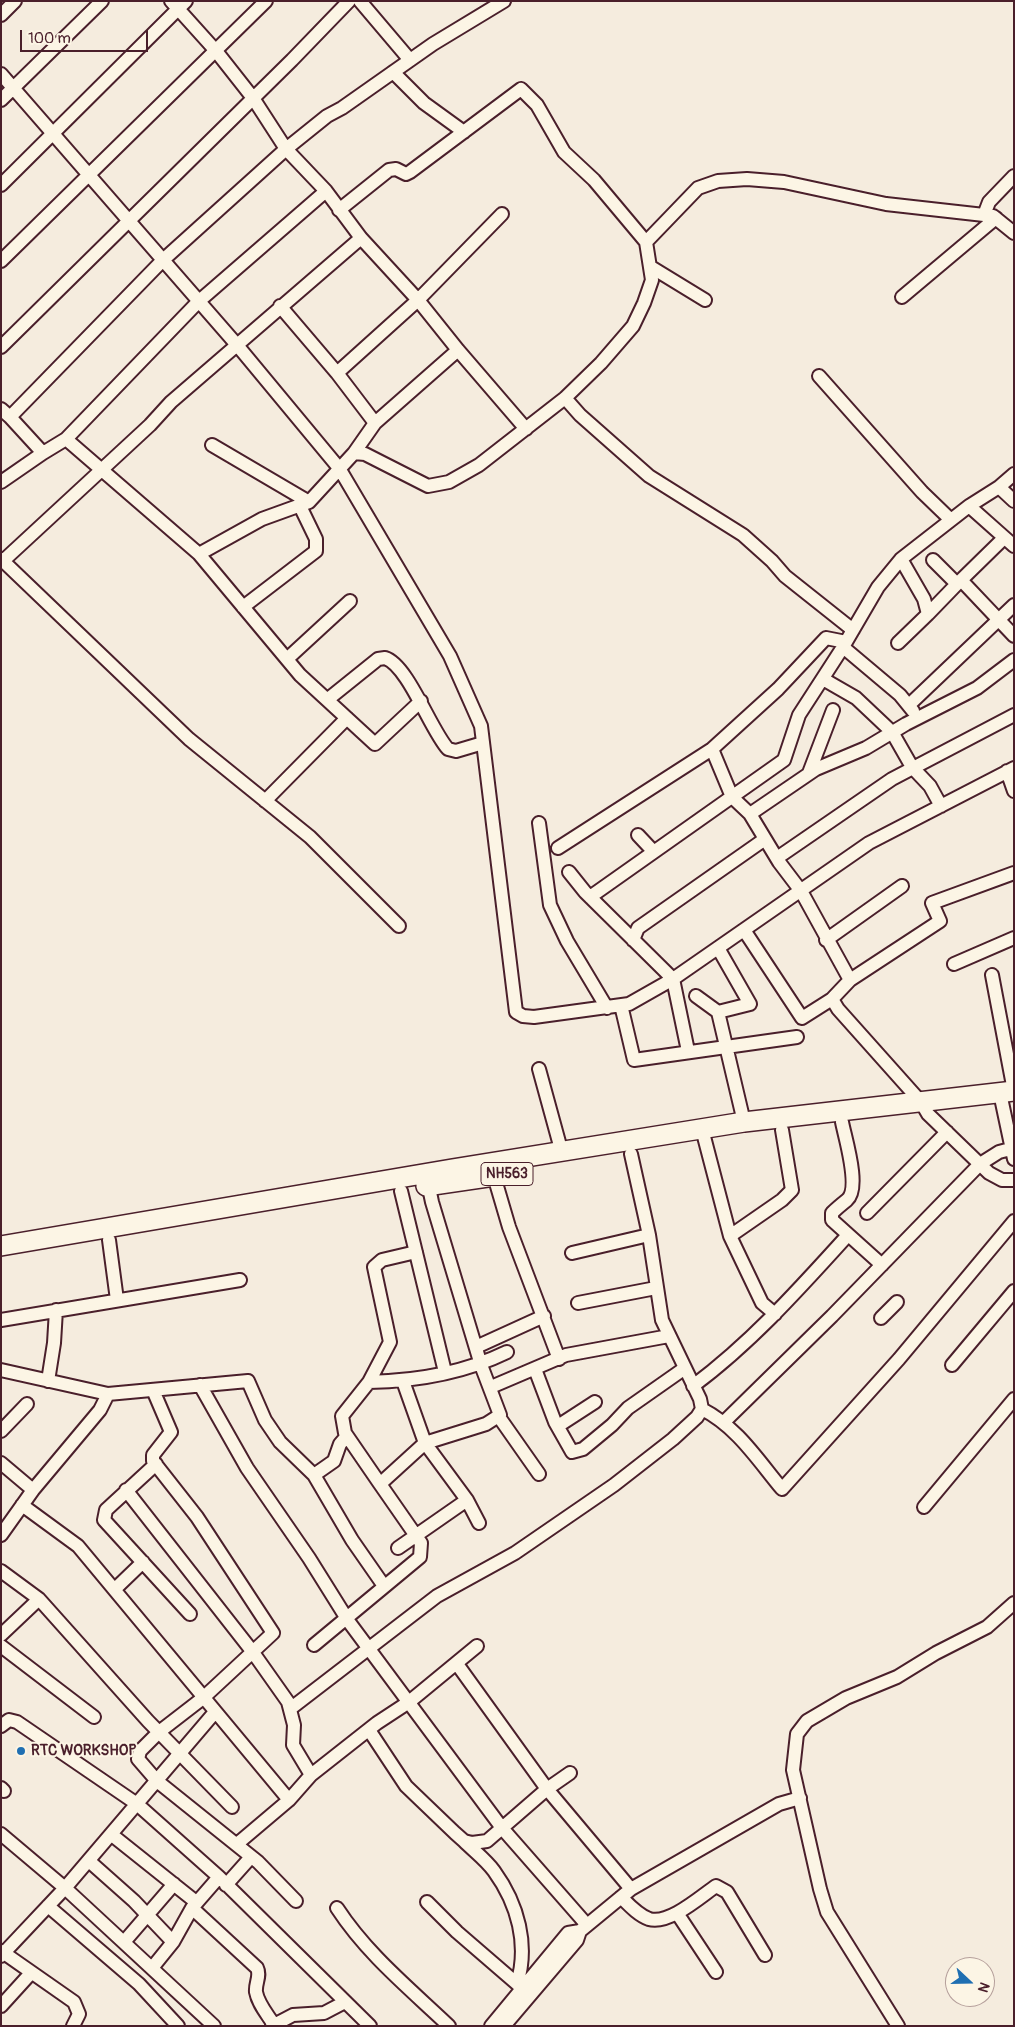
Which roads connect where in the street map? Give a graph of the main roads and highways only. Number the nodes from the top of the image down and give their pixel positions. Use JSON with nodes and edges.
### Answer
{"nodes":[{"id":1,"x":1009,"y":1097,"type":"edge"},
{"id":2,"x":924,"y":1108,"type":"junction"},
{"id":3,"x":703,"y":1135,"type":"junction"},
{"id":4,"x":428,"y":1180,"type":"junction"},
{"id":5,"x":1,"y":1246,"type":"edge"},
{"id":6,"x":1,"y":1258,"type":"edge"}],
"edges":[{"from":1,"to":2,"type":"highway","number":"NH563"},
{"from":2,"to":3,"type":"highway","number":"NH563"},
{"from":2,"to":3,"type":"highway","number":"NH563"},
{"from":3,"to":4,"type":"highway","number":"NH563"},
{"from":3,"to":4,"type":"highway","number":"NH563"},
{"from":4,"to":5,"type":"highway","number":"NH563"},
{"from":4,"to":6,"type":"highway","number":"NH563"}]}
